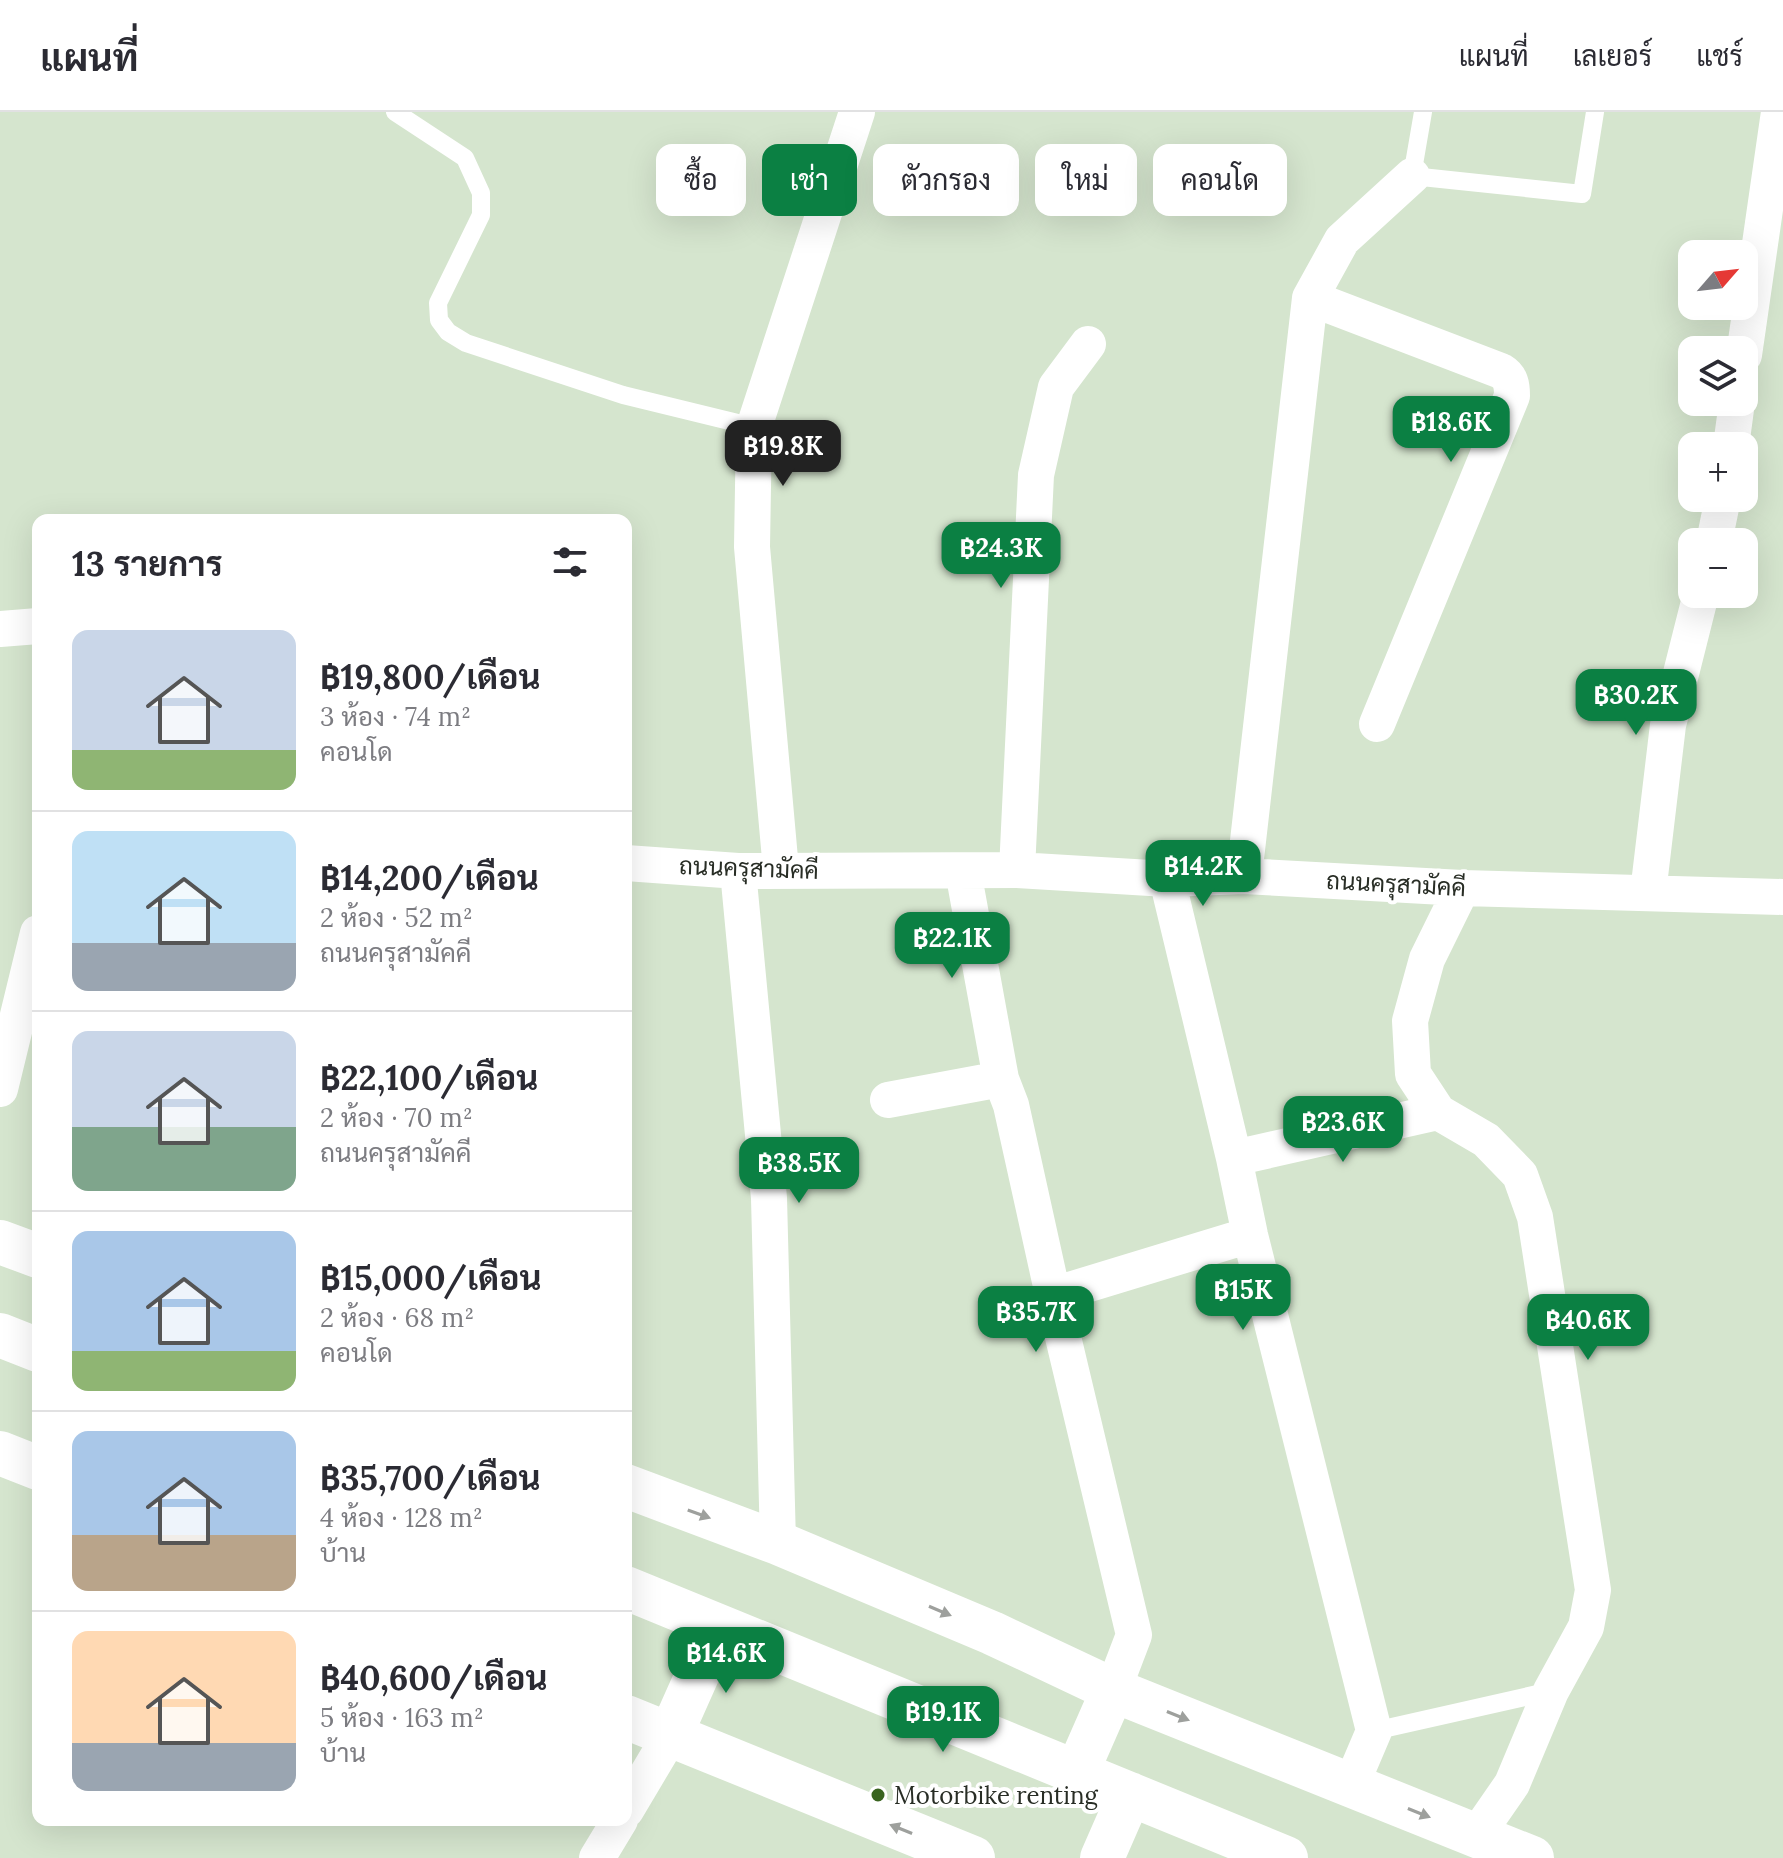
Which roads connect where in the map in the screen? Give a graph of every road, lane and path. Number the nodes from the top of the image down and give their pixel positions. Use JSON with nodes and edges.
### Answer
{"nodes":[{"id":1,"x":395,"y":112,"type":"edge"},
{"id":2,"x":857,"y":112,"type":"edge"},
{"id":3,"x":1423,"y":112,"type":"edge"},
{"id":4,"x":1595,"y":112,"type":"edge"},
{"id":5,"x":1779,"y":112,"type":"edge"},
{"id":6,"x":1412,"y":176,"type":"junction"},
{"id":7,"x":1310,"y":298,"type":"junction"},
{"id":8,"x":1747,"y":336,"type":"edge"},
{"id":9,"x":1088,"y":344,"type":"dead end"},
{"id":10,"x":754,"y":427,"type":"junction"},
{"id":11,"x":1697,"y":608,"type":"edge"},
{"id":12,"x":32,"y":626,"type":"edge"},
{"id":13,"x":0,"y":629,"type":"edge"},
{"id":14,"x":1377,"y":724,"type":"dead end"},
{"id":15,"x":632,"y":863,"type":"edge"},
{"id":16,"x":781,"y":870,"type":"junction"},
{"id":17,"x":1017,"y":870,"type":"junction"},
{"id":18,"x":738,"y":871,"type":"junction"},
{"id":19,"x":963,"y":871,"type":"junction"},
{"id":20,"x":1244,"y":876,"type":"junction"},
{"id":21,"x":1167,"y":879,"type":"junction"},
{"id":22,"x":1462,"y":888,"type":"junction"},
{"id":23,"x":1648,"y":893,"type":"junction"},
{"id":24,"x":1783,"y":897,"type":"edge"},
{"id":25,"x":32,"y":958,"type":"edge"},
{"id":26,"x":1001,"y":1079,"type":"junction"},
{"id":27,"x":0,"y":1089,"type":"edge"},
{"id":28,"x":888,"y":1100,"type":"dead end"},
{"id":29,"x":1438,"y":1112,"type":"junction"},
{"id":30,"x":1234,"y":1158,"type":"junction"},
{"id":31,"x":1250,"y":1235,"type":"junction"},
{"id":32,"x":0,"y":1242,"type":"edge"},
{"id":33,"x":32,"y":1254,"type":"edge"},
{"id":34,"x":1053,"y":1295,"type":"junction"},
{"id":35,"x":0,"y":1335,"type":"edge"},
{"id":36,"x":32,"y":1348,"type":"edge"},
{"id":37,"x":0,"y":1453,"type":"edge"},
{"id":38,"x":32,"y":1466,"type":"edge"},
{"id":39,"x":632,"y":1488,"type":"edge"},
{"id":40,"x":778,"y":1543,"type":"junction"},
{"id":41,"x":632,"y":1590,"type":"edge"},
{"id":42,"x":719,"y":1626,"type":"junction"},
{"id":43,"x":1113,"y":1690,"type":"junction"},
{"id":44,"x":1551,"y":1691,"type":"junction"},
{"id":45,"x":632,"y":1720,"type":"edge"},
{"id":46,"x":1374,"y":1731,"type":"junction"},
{"id":47,"x":670,"y":1736,"type":"junction"},
{"id":48,"x":1077,"y":1772,"type":"junction"},
{"id":49,"x":1351,"y":1785,"type":"junction"},
{"id":50,"x":1130,"y":1794,"type":"junction"},
{"id":51,"x":632,"y":1800,"type":"edge"},
{"id":52,"x":616,"y":1826,"type":"edge"},
{"id":53,"x":1476,"y":1836,"type":"junction"},
{"id":54,"x":597,"y":1858,"type":"edge"},
{"id":55,"x":973,"y":1858,"type":"edge"},
{"id":56,"x":1102,"y":1858,"type":"edge"},
{"id":57,"x":1286,"y":1858,"type":"edge"},
{"id":58,"x":1532,"y":1858,"type":"edge"}],
"edges":[{"from":1,"to":10,"type":"lane"},
{"from":2,"to":10,"type":"street"},
{"from":3,"to":6,"type":"lane"},
{"from":4,"to":6,"type":"lane"},
{"from":5,"to":8,"type":"street"},
{"from":6,"to":7,"type":"street"},
{"from":7,"to":14,"type":"street"},
{"from":7,"to":20,"type":"street"},
{"from":9,"to":17,"type":"street"},
{"from":10,"to":16,"type":"street"},
{"from":11,"to":23,"type":"street"},
{"from":12,"to":13,"type":"street"},
{"from":15,"to":18,"type":"street","name":"ถนนครุสามัคคี"},
{"from":16,"to":18,"type":"street","name":"ถนนครุสามัคคี"},
{"from":16,"to":19,"type":"street","name":"ถนนครุสามัคคี"},
{"from":17,"to":19,"type":"street","name":"ถนนครุสามัคคี"},
{"from":17,"to":21,"type":"street","name":"ถนนครุสามัคคี"},
{"from":18,"to":40,"type":"street"},
{"from":19,"to":26,"type":"street"},
{"from":20,"to":21,"type":"street","name":"ถนนครุสามัคคี"},
{"from":20,"to":22,"type":"street","name":"ถนนครุสามัคคี"},
{"from":21,"to":30,"type":"street"},
{"from":22,"to":23,"type":"street","name":"ถนนครุสามัคคี"},
{"from":22,"to":29,"type":"street"},
{"from":23,"to":24,"type":"street","name":"ถนนครุสามัคคี"},
{"from":25,"to":27,"type":"street"},
{"from":26,"to":28,"type":"street"},
{"from":26,"to":34,"type":"street"},
{"from":29,"to":30,"type":"street"},
{"from":29,"to":44,"type":"street"},
{"from":30,"to":31,"type":"street"},
{"from":31,"to":34,"type":"street"},
{"from":31,"to":46,"type":"street"},
{"from":32,"to":33,"type":"main road"},
{"from":34,"to":43,"type":"street"},
{"from":35,"to":36,"type":"main road"},
{"from":37,"to":38,"type":"main road"},
{"from":39,"to":40,"type":"main road","one_way":true},
{"from":40,"to":43,"type":"main road","one_way":true},
{"from":41,"to":42,"type":"main road"},
{"from":42,"to":47,"type":"main road"},
{"from":42,"to":48,"type":"main road"},
{"from":43,"to":48,"type":"main road"},
{"from":43,"to":49,"type":"main road","one_way":true},
{"from":44,"to":46,"type":"lane"},
{"from":44,"to":53,"type":"street"},
{"from":45,"to":47,"type":"main road"},
{"from":46,"to":49,"type":"street"},
{"from":47,"to":51,"type":"street"},
{"from":55,"to":47,"type":"main road","one_way":true},
{"from":48,"to":50,"type":"main road"},
{"from":49,"to":53,"type":"main road","one_way":true},
{"from":50,"to":56,"type":"main road"},
{"from":50,"to":57,"type":"main road"},
{"from":52,"to":54,"type":"street"},
{"from":53,"to":58,"type":"main road"}]}
